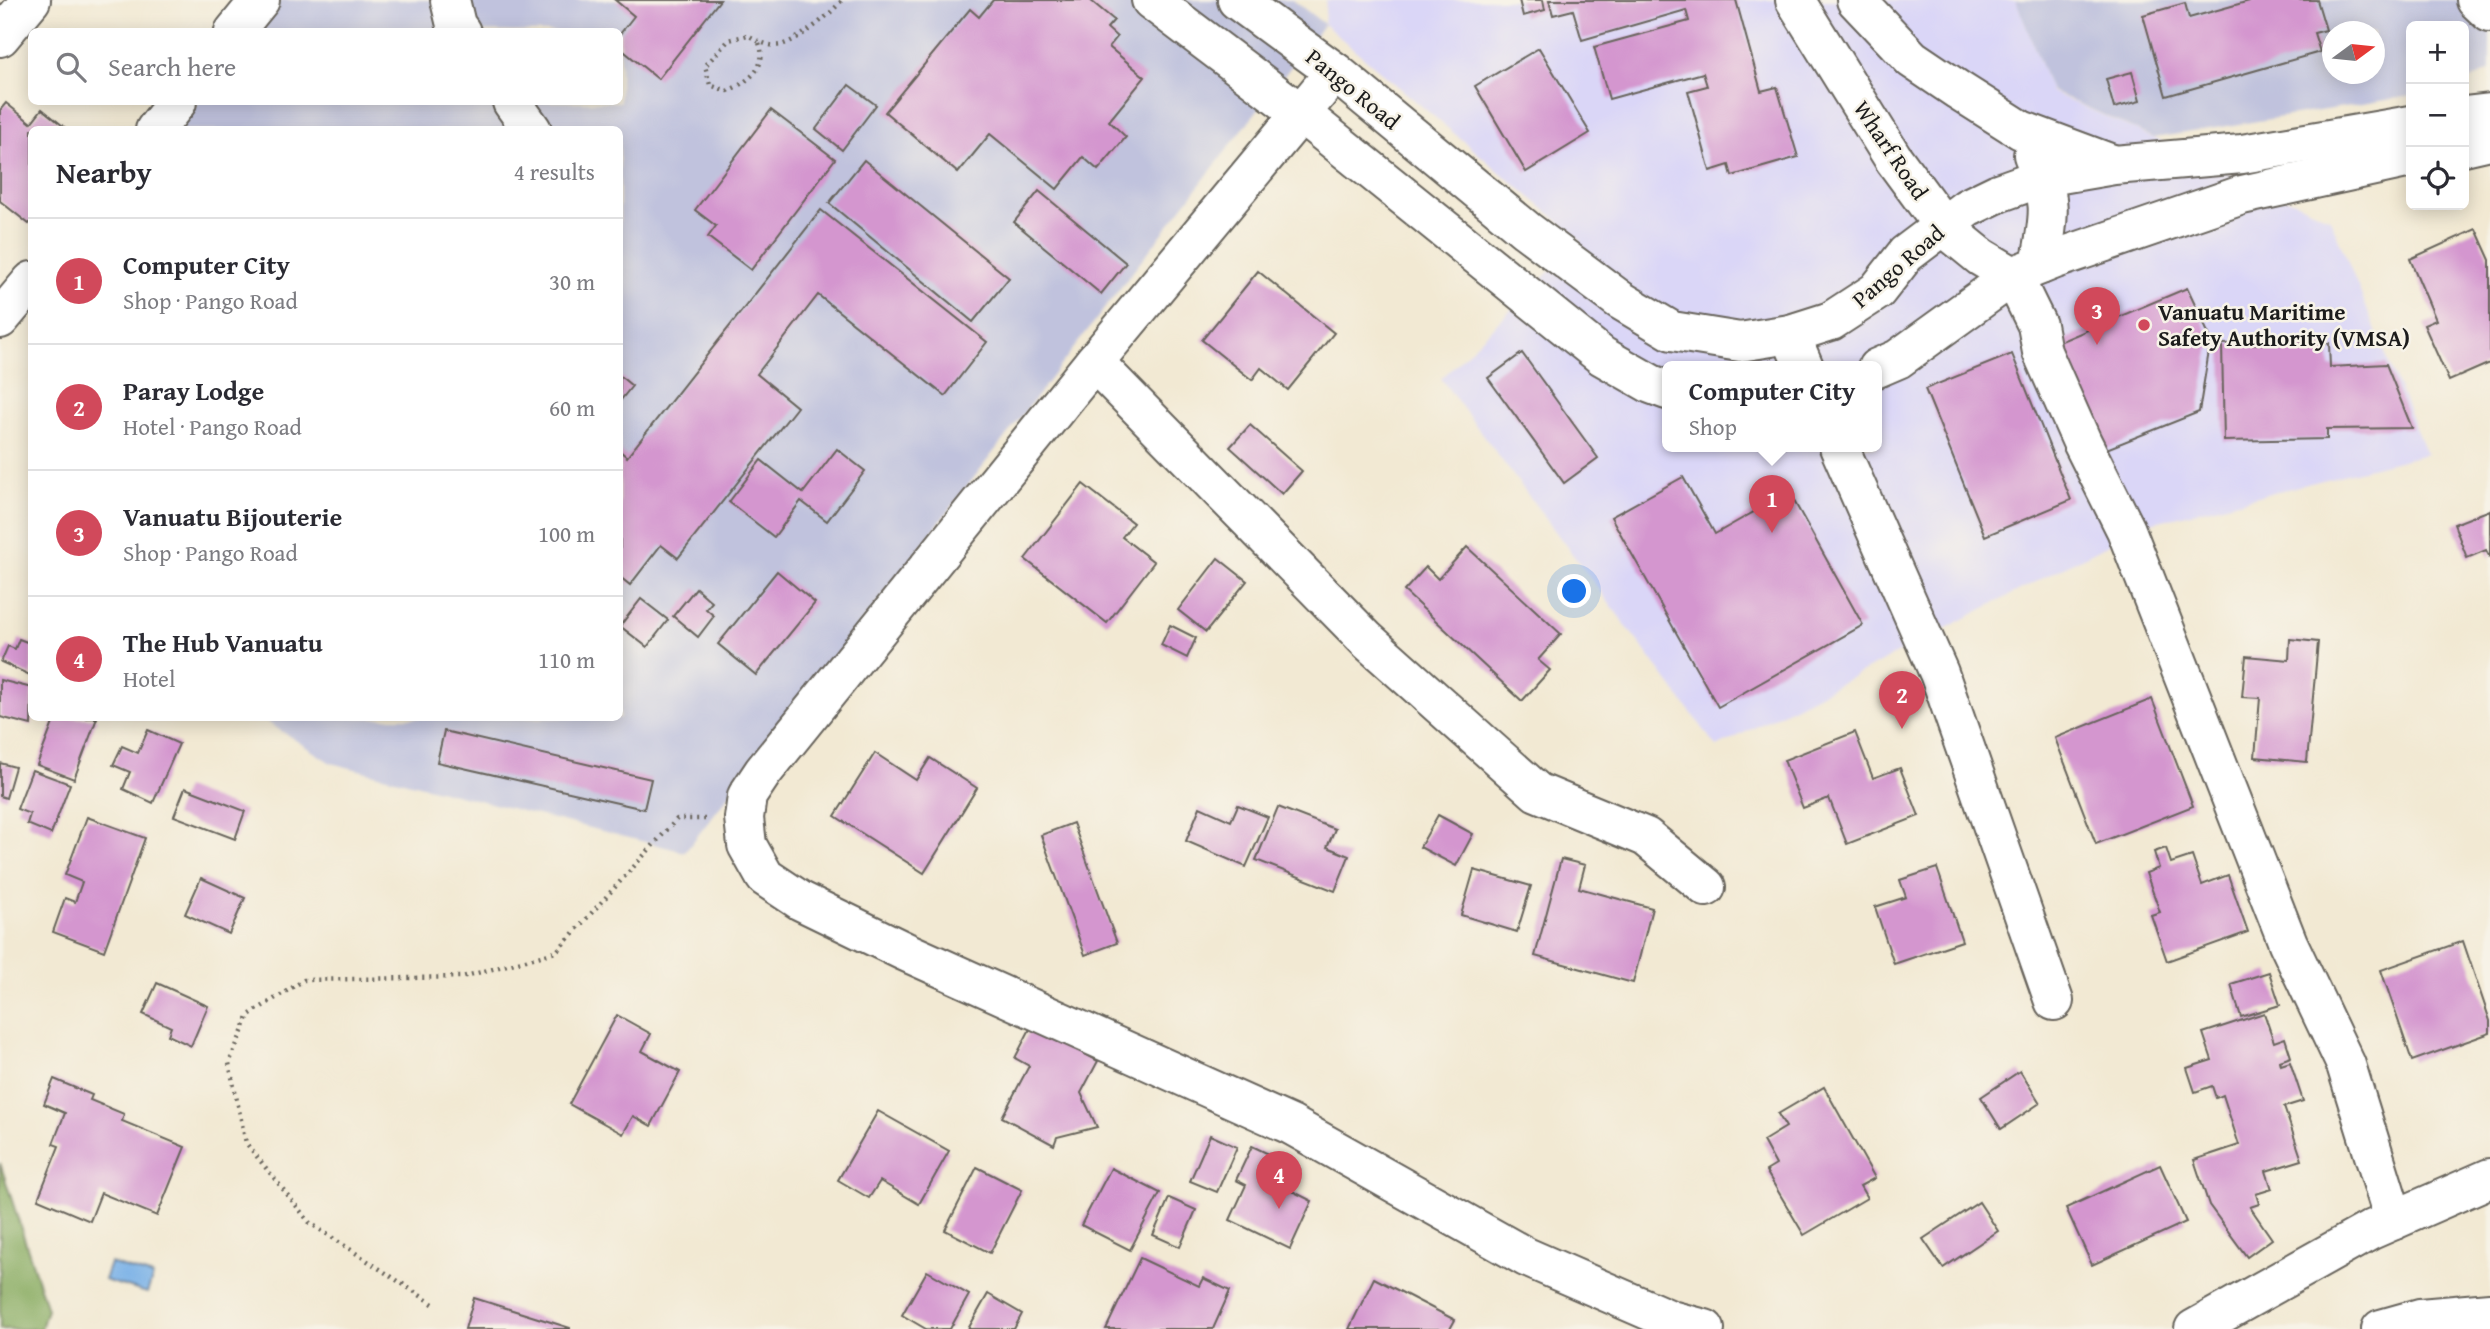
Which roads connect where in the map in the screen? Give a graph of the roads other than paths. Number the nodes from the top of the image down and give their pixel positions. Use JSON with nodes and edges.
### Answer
{"nodes":[{"id":1,"x":31,"y":0,"type":"edge"},
{"id":2,"x":260,"y":0,"type":"edge"},
{"id":3,"x":450,"y":0,"type":"edge"},
{"id":4,"x":1151,"y":0,"type":"edge"},
{"id":5,"x":1237,"y":0,"type":"edge"},
{"id":6,"x":1796,"y":0,"type":"edge"},
{"id":7,"x":1856,"y":0,"type":"edge"},
{"id":8,"x":2476,"y":0,"type":"edge"},
{"id":9,"x":2490,"y":13,"type":"edge"},
{"id":10,"x":237,"y":28,"type":"edge"},
{"id":11,"x":458,"y":28,"type":"edge"},
{"id":12,"x":0,"y":37,"type":"edge"},
{"id":13,"x":1335,"y":72,"type":"junction"},
{"id":14,"x":175,"y":105,"type":"edge"},
{"id":15,"x":514,"y":105,"type":"edge"},
{"id":16,"x":1299,"y":113,"type":"junction"},
{"id":17,"x":2490,"y":113,"type":"edge"},
{"id":18,"x":2469,"y":115,"type":"edge"},
{"id":19,"x":158,"y":126,"type":"edge"},
{"id":20,"x":529,"y":126,"type":"edge"},
{"id":21,"x":2406,"y":126,"type":"edge"},
{"id":22,"x":2021,"y":130,"type":"junction"},
{"id":23,"x":2490,"y":140,"type":"edge"},
{"id":24,"x":2469,"y":145,"type":"edge"},
{"id":25,"x":2406,"y":159,"type":"edge"},
{"id":26,"x":2114,"y":165,"type":"junction"},
{"id":27,"x":2043,"y":177,"type":"junction"},
{"id":28,"x":1943,"y":226,"type":"junction"},
{"id":29,"x":2026,"y":271,"type":"junction"},
{"id":30,"x":28,"y":286,"type":"edge"},
{"id":31,"x":0,"y":319,"type":"edge"},
{"id":32,"x":1797,"y":351,"type":"edge"},
{"id":33,"x":1094,"y":362,"type":"junction"},
{"id":34,"x":1882,"y":366,"type":"edge"},
{"id":35,"x":1662,"y":388,"type":"edge"},
{"id":36,"x":1841,"y":452,"type":"edge"},
{"id":37,"x":1706,"y":887,"type":"dead end"},
{"id":38,"x":2054,"y":1001,"type":"dead end"},
{"id":39,"x":2490,"y":1178,"type":"edge"},
{"id":40,"x":2394,"y":1220,"type":"junction"},
{"id":41,"x":2490,"y":1312,"type":"edge"},
{"id":42,"x":1705,"y":1329,"type":"edge"},
{"id":43,"x":2194,"y":1329,"type":"edge"},
{"id":44,"x":2381,"y":1329,"type":"edge"}],
"edges":[{"from":1,"to":12,"type":"street"},
{"from":2,"to":10,"type":"street"},
{"from":3,"to":11,"type":"street"},
{"from":4,"to":16,"type":"street"},
{"from":5,"to":13,"type":"street","name":"Pango Road"},
{"from":6,"to":28,"type":"street","name":"Wharf Road"},
{"from":7,"to":22,"type":"street"},
{"from":8,"to":9,"type":"street"},
{"from":13,"to":16,"type":"street"},
{"from":13,"to":32,"type":"street","name":"Pango Road"},
{"from":14,"to":19,"type":"street"},
{"from":15,"to":20,"type":"street"},
{"from":16,"to":33,"type":"street"},
{"from":16,"to":35,"type":"street"},
{"from":17,"to":18,"type":"street"},
{"from":21,"to":26,"type":"street","name":"Pango Road"},
{"from":22,"to":26,"type":"street"},
{"from":22,"to":27,"type":"street"},
{"from":23,"to":24,"type":"street"},
{"from":25,"to":29,"type":"street"},
{"from":26,"to":27,"type":"street","name":"Pango Road"},
{"from":27,"to":28,"type":"street","name":"Pango Road"},
{"from":27,"to":29,"type":"street"},
{"from":28,"to":29,"type":"street","name":"Wharf Road"},
{"from":28,"to":32,"type":"street","name":"Pango Road"},
{"from":29,"to":34,"type":"street"},
{"from":29,"to":40,"type":"street"},
{"from":30,"to":31,"type":"street"},
{"from":33,"to":37,"type":"street"},
{"from":33,"to":42,"type":"street"},
{"from":36,"to":38,"type":"street"},
{"from":39,"to":40,"type":"street"},
{"from":40,"to":43,"type":"street"},
{"from":41,"to":44,"type":"street"}]}
